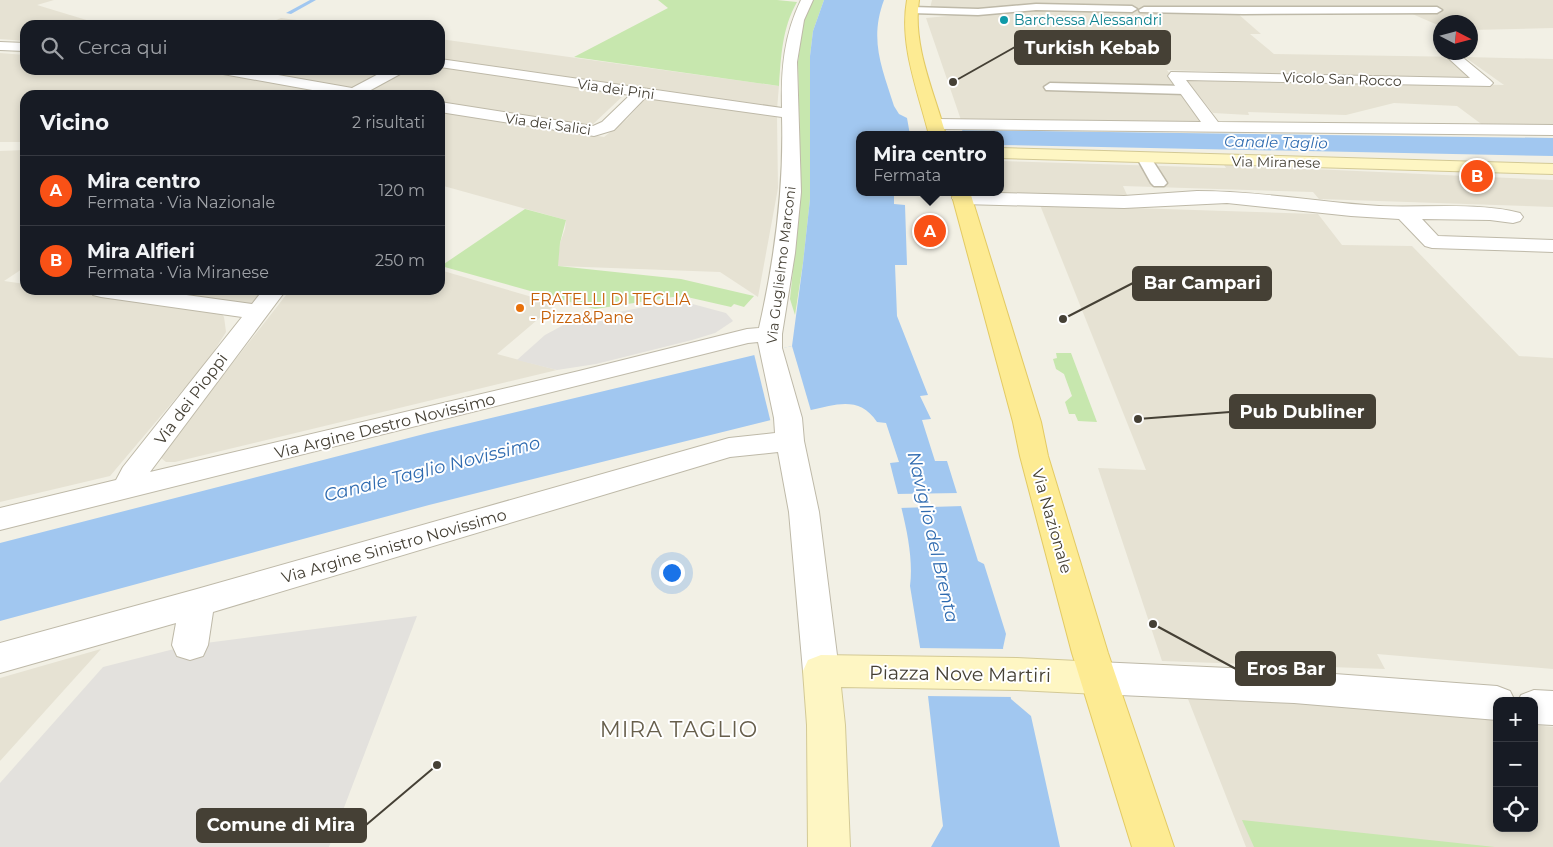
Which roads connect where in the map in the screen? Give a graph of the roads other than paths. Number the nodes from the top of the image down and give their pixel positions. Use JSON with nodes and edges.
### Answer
{"nodes":[{"id":1,"x":807,"y":0,"type":"edge"},
{"id":2,"x":912,"y":5,"type":"edge"},
{"id":3,"x":1132,"y":9,"type":"dead end"},
{"id":4,"x":1144,"y":10,"type":"dead end"},
{"id":5,"x":1436,"y":10,"type":"dead end"},
{"id":6,"x":0,"y":46,"type":"edge"},
{"id":7,"x":20,"y":48,"type":"edge"},
{"id":8,"x":1459,"y":60,"type":"edge"},
{"id":9,"x":445,"y":64,"type":"edge"},
{"id":10,"x":252,"y":75,"type":"edge"},
{"id":11,"x":389,"y":75,"type":"edge"},
{"id":12,"x":1050,"y":86,"type":"dead end"},
{"id":13,"x":337,"y":90,"type":"edge"},
{"id":14,"x":366,"y":90,"type":"edge"},
{"id":15,"x":1185,"y":90,"type":"junction"},
{"id":16,"x":641,"y":93,"type":"junction"},
{"id":17,"x":445,"y":108,"type":"edge"},
{"id":18,"x":791,"y":112,"type":"junction"},
{"id":19,"x":1213,"y":126,"type":"junction"},
{"id":20,"x":936,"y":128,"type":"edge"},
{"id":21,"x":1553,"y":130,"type":"edge"},
{"id":22,"x":1004,"y":153,"type":"edge"},
{"id":23,"x":1144,"y":158,"type":"junction"},
{"id":24,"x":1553,"y":169,"type":"edge"},
{"id":25,"x":1165,"y":190,"type":"junction"},
{"id":26,"x":961,"y":196,"type":"edge"},
{"id":27,"x":990,"y":196,"type":"edge"},
{"id":28,"x":1415,"y":215,"type":"junction"},
{"id":29,"x":1513,"y":217,"type":"dead end"},
{"id":30,"x":1553,"y":246,"type":"edge"},
{"id":31,"x":136,"y":295,"type":"edge"},
{"id":32,"x":271,"y":295,"type":"edge"},
{"id":33,"x":257,"y":312,"type":"junction"},
{"id":34,"x":770,"y":341,"type":"junction"},
{"id":35,"x":789,"y":430,"type":"junction"},
{"id":36,"x":128,"y":488,"type":"junction"},
{"id":37,"x":0,"y":519,"type":"edge"},
{"id":38,"x":197,"y":604,"type":"junction"},
{"id":39,"x":190,"y":645,"type":"dead end"},
{"id":40,"x":0,"y":658,"type":"edge"},
{"id":41,"x":821,"y":671,"type":"junction"},
{"id":42,"x":1098,"y":678,"type":"junction"},
{"id":43,"x":1493,"y":704,"type":"edge"},
{"id":44,"x":1538,"y":707,"type":"edge"},
{"id":45,"x":1553,"y":708,"type":"edge"},
{"id":46,"x":829,"y":847,"type":"edge"},
{"id":47,"x":1153,"y":847,"type":"edge"}],
"edges":[{"from":1,"to":18,"type":"street","name":"Via Guglielmo Marconi"},
{"from":2,"to":3,"type":"lane"},
{"from":2,"to":20,"type":"main road"},
{"from":4,"to":5,"type":"lane"},
{"from":6,"to":7,"type":"street"},
{"from":8,"to":15,"type":"street","name":"Vicolo San Rocco"},
{"from":9,"to":16,"type":"street","name":"Via dei Pini"},
{"from":10,"to":13,"type":"street"},
{"from":11,"to":14,"type":"street"},
{"from":12,"to":15,"type":"lane"},
{"from":15,"to":19,"type":"street","name":"Vicolo San Rocco"},
{"from":16,"to":17,"type":"street","name":"Via dei Salici"},
{"from":16,"to":18,"type":"street","name":"Via dei Pini"},
{"from":18,"to":34,"type":"street","name":"Via Guglielmo Marconi"},
{"from":19,"to":20,"type":"street"},
{"from":19,"to":21,"type":"street"},
{"from":22,"to":23,"type":"main road","name":"Via Miranese"},
{"from":23,"to":24,"type":"main road","name":"Via Miranese"},
{"from":23,"to":25,"type":"lane"},
{"from":25,"to":27,"type":"street"},
{"from":25,"to":28,"type":"street"},
{"from":26,"to":42,"type":"main road","name":"Via Nazionale"},
{"from":28,"to":29,"type":"street"},
{"from":28,"to":30,"type":"street"},
{"from":31,"to":33,"type":"street"},
{"from":32,"to":33,"type":"street","name":"Via dei Pioppi"},
{"from":33,"to":36,"type":"street","name":"Via dei Pioppi"},
{"from":34,"to":35,"type":"street","name":"Via Guglielmo Marconi"},
{"from":34,"to":36,"type":"street","name":"Via Argine Destro Novissimo"},
{"from":35,"to":38,"type":"street","name":"Via Argine Sinistro Novissimo"},
{"from":35,"to":41,"type":"street"},
{"from":36,"to":37,"type":"street","name":"Via Argine Destro Novissimo"},
{"from":38,"to":39,"type":"street"},
{"from":38,"to":40,"type":"street","name":"Via Argine Sinistro Novissimo"},
{"from":41,"to":42,"type":"main road","name":"Piazza Nove Martiri"},
{"from":41,"to":46,"type":"main road"},
{"from":42,"to":43,"type":"street"},
{"from":42,"to":47,"type":"main road","name":"Via Nazionale"},
{"from":44,"to":45,"type":"street"}]}
